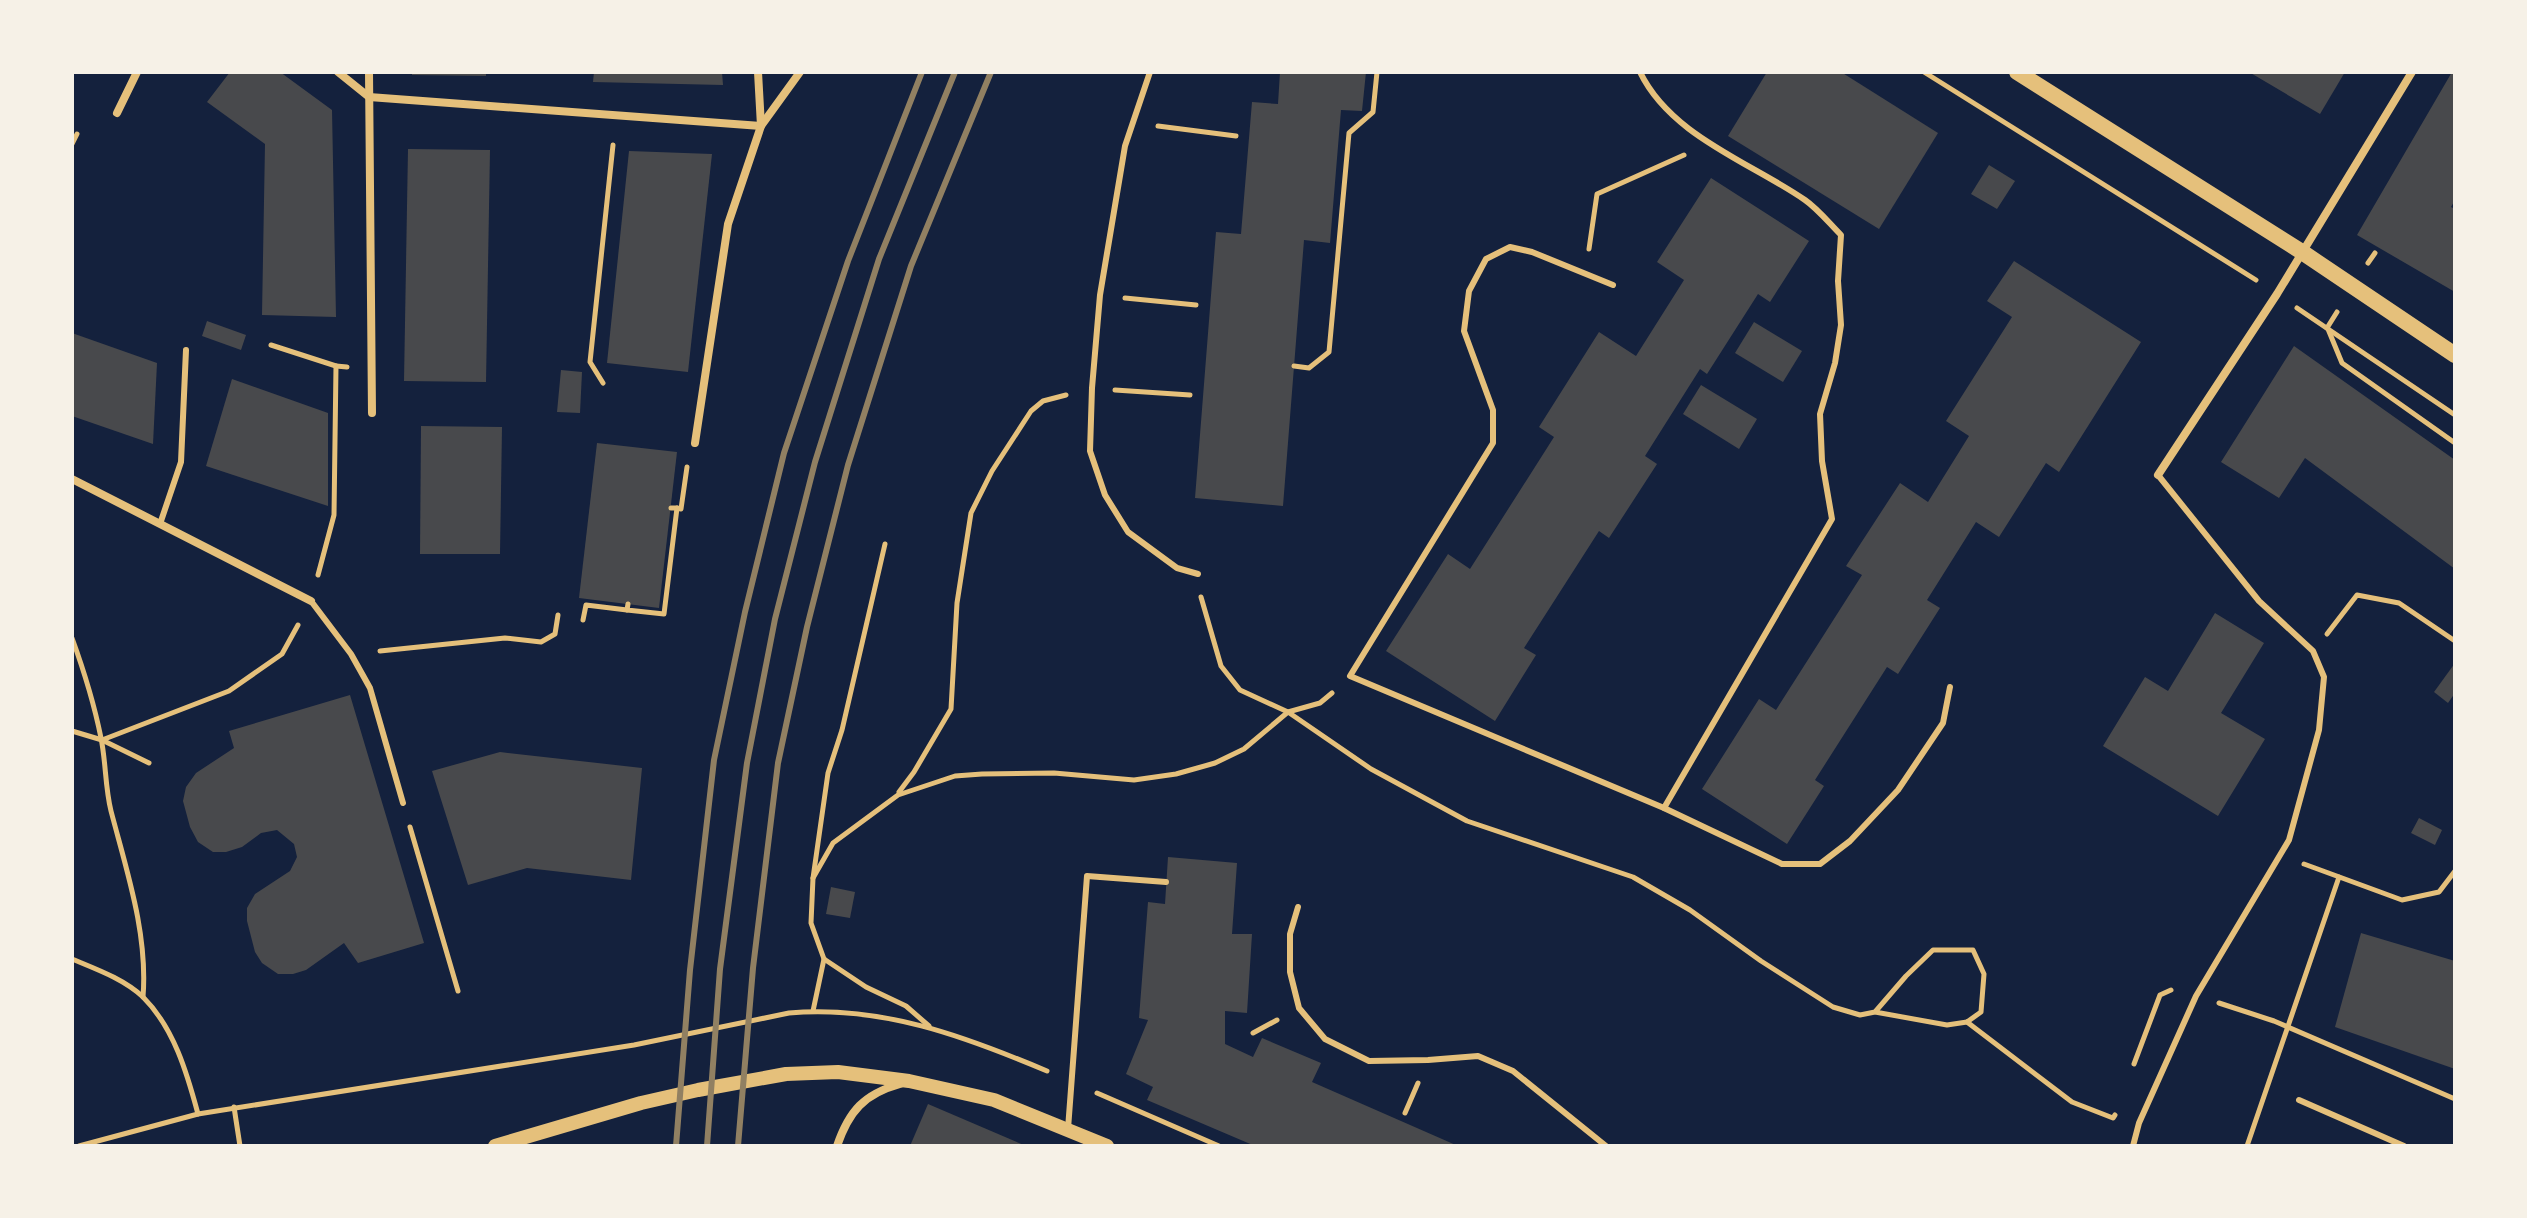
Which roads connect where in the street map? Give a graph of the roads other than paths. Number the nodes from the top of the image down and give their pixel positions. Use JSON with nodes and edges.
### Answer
{"nodes":[{"id":1,"x":137,"y":72,"type":"edge"},
{"id":2,"x":338,"y":72,"type":"edge"},
{"id":3,"x":369,"y":72,"type":"edge"},
{"id":4,"x":758,"y":72,"type":"edge"},
{"id":5,"x":800,"y":72,"type":"edge"},
{"id":6,"x":1150,"y":72,"type":"edge"},
{"id":7,"x":1640,"y":72,"type":"edge"},
{"id":8,"x":2017,"y":72,"type":"edge"},
{"id":9,"x":2412,"y":72,"type":"edge"},
{"id":10,"x":369,"y":97,"type":"junction"},
{"id":11,"x":117,"y":113,"type":"dead end"},
{"id":12,"x":761,"y":126,"type":"junction"},
{"id":13,"x":2302,"y":252,"type":"junction"},
{"id":14,"x":1613,"y":285,"type":"dead end"},
{"id":15,"x":186,"y":350,"type":"dead end"},
{"id":16,"x":2455,"y":355,"type":"edge"},
{"id":17,"x":372,"y":413,"type":"dead end"},
{"id":18,"x":695,"y":443,"type":"dead end"},
{"id":19,"x":2158,"y":475,"type":"joint"},
{"id":20,"x":72,"y":479,"type":"edge"},
{"id":21,"x":160,"y":524,"type":"junction"},
{"id":22,"x":1198,"y":574,"type":"road end"},
{"id":23,"x":311,"y":601,"type":"joint"},
{"id":24,"x":1950,"y":687,"type":"dead end"},
{"id":25,"x":403,"y":803,"type":"dead end"},
{"id":26,"x":1664,"y":808,"type":"junction"},
{"id":27,"x":1166,"y":882,"type":"dead end"},
{"id":28,"x":1298,"y":907,"type":"dead end"},
{"id":29,"x":909,"y":1081,"type":"junction"},
{"id":30,"x":2299,"y":1100,"type":"dead end"},
{"id":31,"x":1068,"y":1129,"type":"junction"},
{"id":32,"x":495,"y":1146,"type":"edge"},
{"id":33,"x":504,"y":1146,"type":"edge"},
{"id":34,"x":837,"y":1146,"type":"edge"},
{"id":35,"x":1107,"y":1146,"type":"edge"},
{"id":36,"x":1606,"y":1146,"type":"edge"},
{"id":37,"x":2133,"y":1146,"type":"edge"},
{"id":38,"x":2404,"y":1146,"type":"edge"}],
"edges":[{"from":1,"to":11,"type":"street"},
{"from":2,"to":10,"type":"street"},
{"from":3,"to":10,"type":"street"},
{"from":4,"to":12,"type":"street"},
{"from":5,"to":12,"type":"street"},
{"from":6,"to":22,"type":"lane"},
{"from":7,"to":26,"type":"lane"},
{"from":8,"to":13,"type":"main road"},
{"from":9,"to":13,"type":"street"},
{"from":10,"to":12,"type":"street"},
{"from":10,"to":17,"type":"street"},
{"from":12,"to":18,"type":"street"},
{"from":13,"to":16,"type":"main road"},
{"from":13,"to":19,"type":"street"},
{"from":14,"to":26,"type":"lane"},
{"from":15,"to":21,"type":"lane"},
{"from":19,"to":37,"type":"lane"},
{"from":20,"to":21,"type":"street"},
{"from":21,"to":23,"type":"street"},
{"from":23,"to":25,"type":"lane"},
{"from":24,"to":26,"type":"lane"},
{"from":27,"to":31,"type":"lane"},
{"from":28,"to":36,"type":"lane"},
{"from":29,"to":31,"type":"street"},
{"from":29,"to":33,"type":"street"},
{"from":29,"to":34,"type":"street"},
{"from":30,"to":38,"type":"lane"},
{"from":31,"to":35,"type":"street"},
{"from":32,"to":33,"type":"street"}]}
